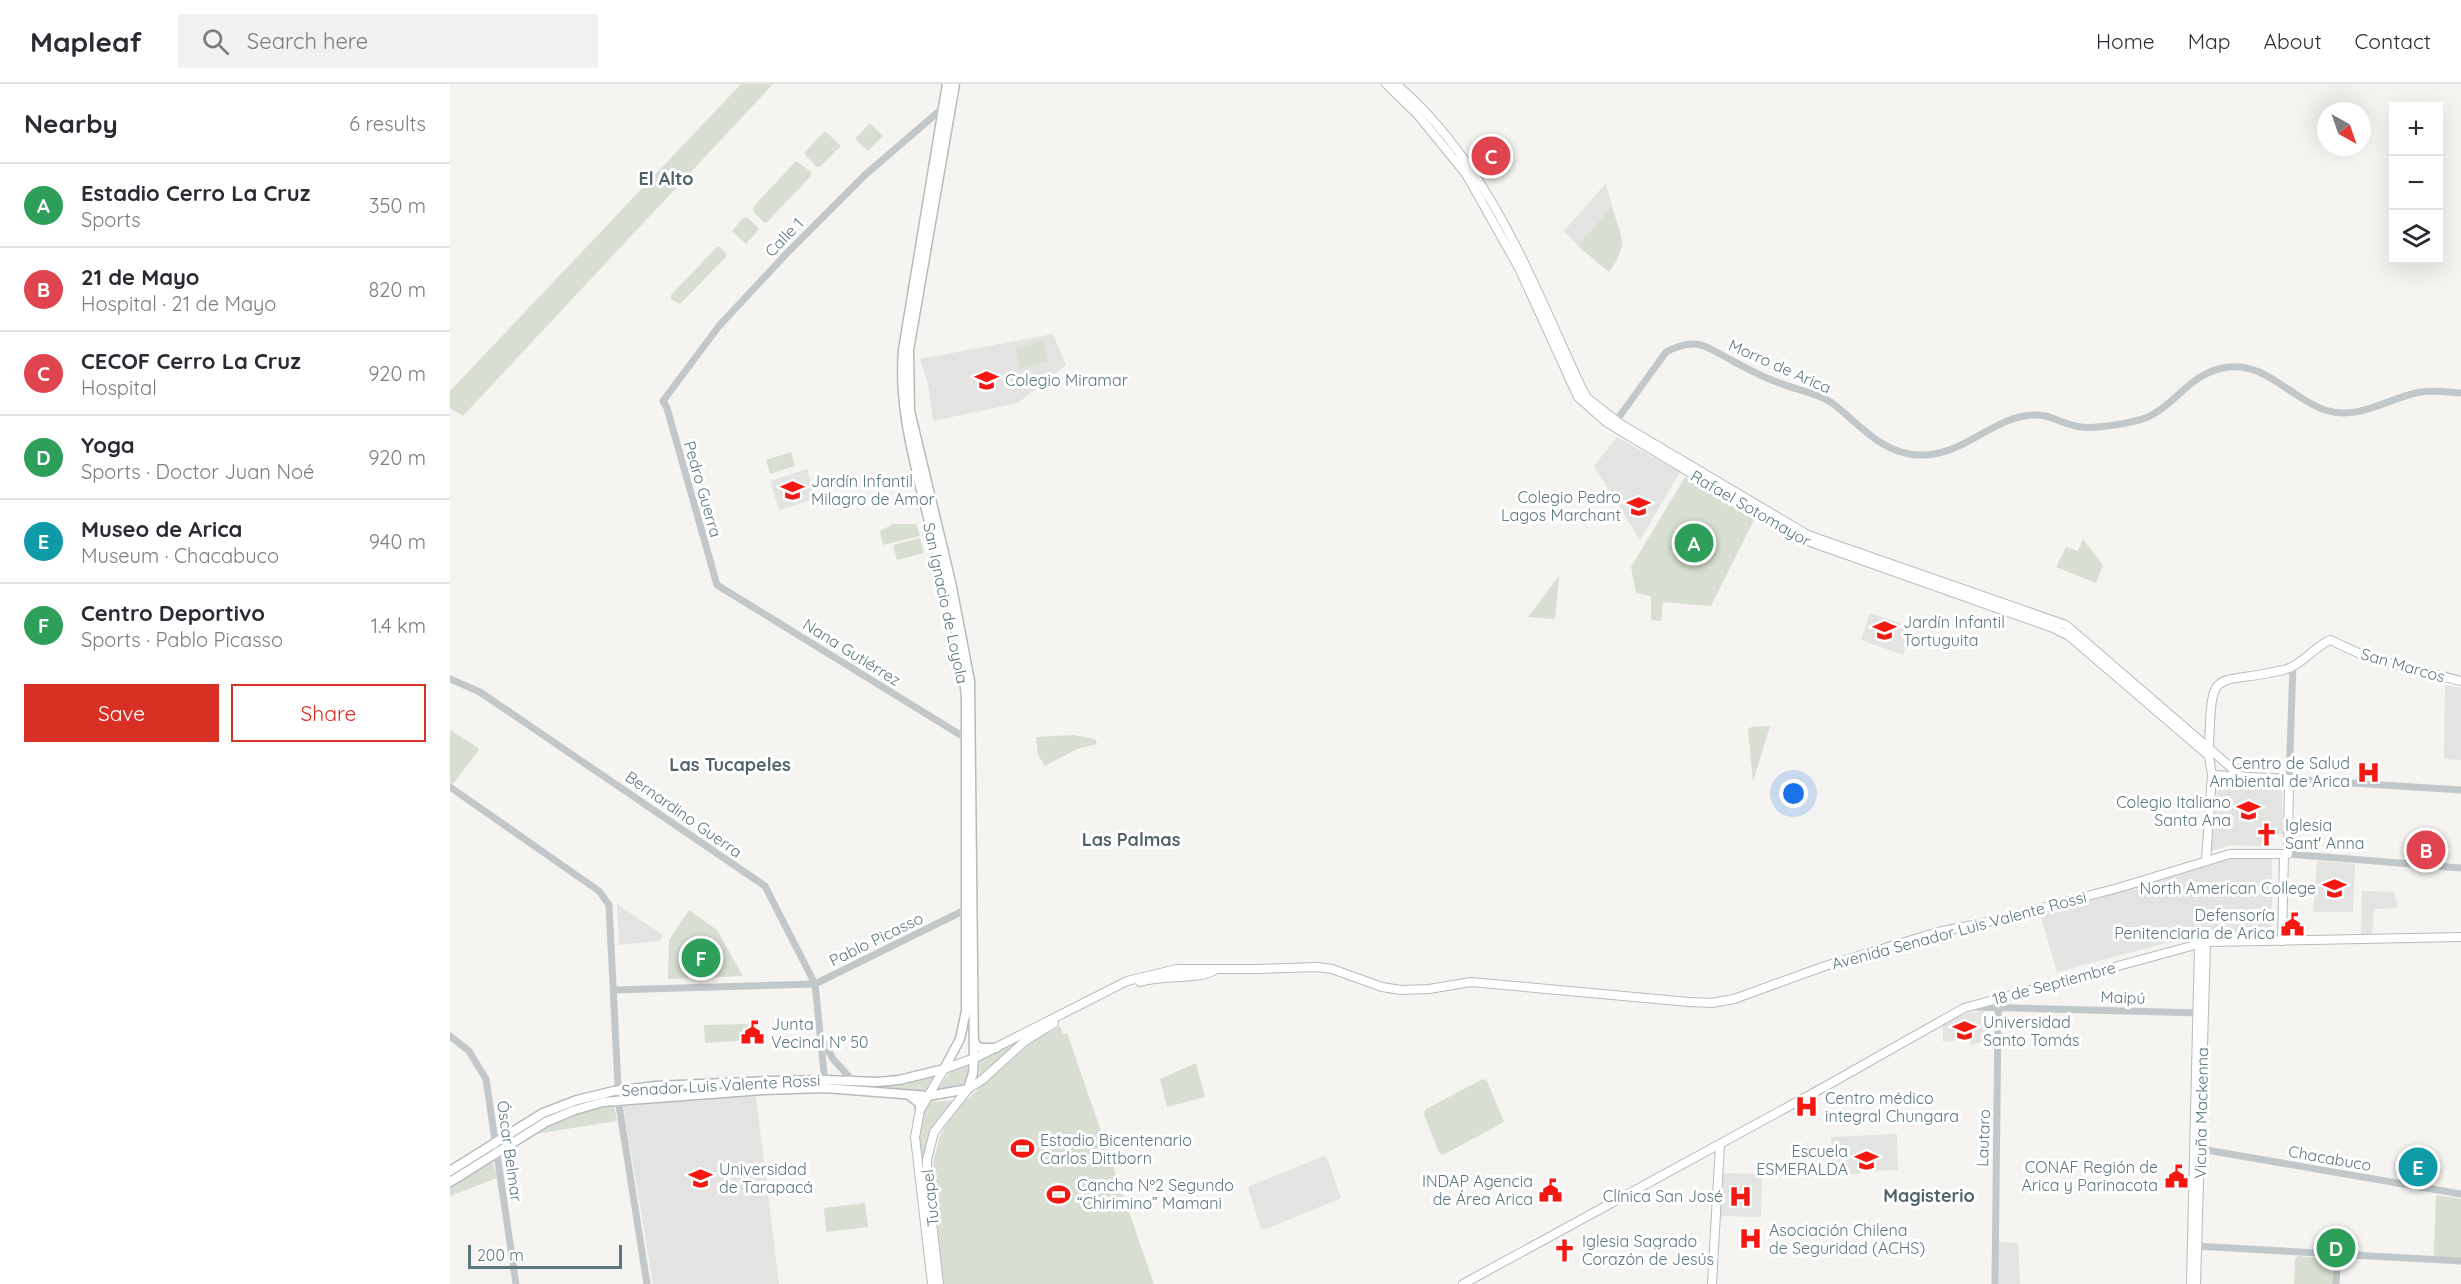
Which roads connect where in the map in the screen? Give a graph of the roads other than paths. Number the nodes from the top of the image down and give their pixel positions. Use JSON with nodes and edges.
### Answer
{"nodes":[{"id":1,"x":947,"y":84,"type":"edge"},
{"id":2,"x":955,"y":84,"type":"edge"},
{"id":3,"x":1386,"y":84,"type":"edge"},
{"id":4,"x":1396,"y":84,"type":"edge"},
{"id":5,"x":947,"y":108,"type":"junction"},
{"id":6,"x":2461,"y":393,"type":"edge"},
{"id":7,"x":663,"y":401,"type":"joint"},
{"id":8,"x":1614,"y":424,"type":"junction"},
{"id":9,"x":717,"y":585,"type":"joint"},
{"id":10,"x":2293,"y":665,"type":"junction"},
{"id":11,"x":450,"y":679,"type":"edge"},
{"id":12,"x":2461,"y":681,"type":"edge"},
{"id":13,"x":969,"y":740,"type":"junction"},
{"id":14,"x":2205,"y":747,"type":"junction"},
{"id":15,"x":2212,"y":775,"type":"junction"},
{"id":16,"x":2241,"y":776,"type":"junction"},
{"id":17,"x":2289,"y":778,"type":"junction"},
{"id":18,"x":450,"y":787,"type":"edge"},
{"id":19,"x":2461,"y":790,"type":"edge"},
{"id":20,"x":2286,"y":854,"type":"junction"},
{"id":21,"x":2206,"y":860,"type":"junction"},
{"id":22,"x":2461,"y":868,"type":"edge"},
{"id":23,"x":968,"y":908,"type":"junction"},
{"id":24,"x":2461,"y":937,"type":"edge"},
{"id":25,"x":2282,"y":940,"type":"junction"},
{"id":26,"x":2203,"y":943,"type":"junction"},
{"id":27,"x":1215,"y":970,"type":"junction"},
{"id":28,"x":808,"y":971,"type":"junction"},
{"id":29,"x":791,"y":983,"type":"junction"},
{"id":30,"x":815,"y":984,"type":"junction"},
{"id":31,"x":614,"y":990,"type":"junction"},
{"id":32,"x":2007,"y":996,"type":"junction"},
{"id":33,"x":1970,"y":1006,"type":"junction"},
{"id":34,"x":1998,"y":1008,"type":"junction"},
{"id":35,"x":2200,"y":1013,"type":"junction"},
{"id":36,"x":450,"y":1036,"type":"edge"},
{"id":37,"x":820,"y":1036,"type":"junction"},
{"id":38,"x":972,"y":1036,"type":"junction"},
{"id":39,"x":996,"y":1048,"type":"junction"},
{"id":40,"x":974,"y":1059,"type":"junction"},
{"id":41,"x":944,"y":1069,"type":"junction"},
{"id":42,"x":852,"y":1080,"type":"junction"},
{"id":43,"x":825,"y":1084,"type":"junction"},
{"id":44,"x":968,"y":1089,"type":"junction"},
{"id":45,"x":909,"y":1094,"type":"junction"},
{"id":46,"x":619,"y":1095,"type":"junction"},
{"id":47,"x":928,"y":1096,"type":"junction"},
{"id":48,"x":920,"y":1110,"type":"junction"},
{"id":49,"x":495,"y":1141,"type":"junction"},
{"id":50,"x":1720,"y":1144,"type":"junction"},
{"id":51,"x":2197,"y":1148,"type":"junction"},
{"id":52,"x":497,"y":1152,"type":"junction"},
{"id":53,"x":1705,"y":1152,"type":"junction"},
{"id":54,"x":450,"y":1170,"type":"edge"},
{"id":55,"x":1718,"y":1170,"type":"junction"},
{"id":56,"x":450,"y":1182,"type":"edge"},
{"id":57,"x":2461,"y":1194,"type":"edge"},
{"id":58,"x":2195,"y":1246,"type":"junction"},
{"id":59,"x":2338,"y":1254,"type":"junction"},
{"id":60,"x":2461,"y":1261,"type":"edge"},
{"id":61,"x":516,"y":1284,"type":"edge"},
{"id":62,"x":647,"y":1284,"type":"edge"},
{"id":63,"x":932,"y":1284,"type":"edge"},
{"id":64,"x":939,"y":1284,"type":"edge"},
{"id":65,"x":1463,"y":1284,"type":"edge"},
{"id":66,"x":1712,"y":1284,"type":"edge"},
{"id":67,"x":1995,"y":1284,"type":"edge"},
{"id":68,"x":2191,"y":1284,"type":"edge"},
{"id":69,"x":2196,"y":1284,"type":"edge"},
{"id":70,"x":2336,"y":1284,"type":"edge"}],
"edges":[{"from":1,"to":5,"type":"main road","name":"San Ignacio de Loyola"},
{"from":2,"to":5,"type":"main road","name":"San Ignacio de Loyola"},
{"from":3,"to":8,"type":"main road","name":"Rafael Sotomayor"},
{"from":4,"to":8,"type":"main road","name":"Rafael Sotomayor"},
{"from":5,"to":7,"type":"street","name":"Calle 1"},
{"from":5,"to":13,"type":"main road","name":"San Ignacio de Loyola"},
{"from":6,"to":8,"type":"street","name":"Morro de Arica"},
{"from":7,"to":9,"type":"street","name":"Pedro Guerra"},
{"from":8,"to":14,"type":"main road","name":"Rafael Sotomayor"},
{"from":9,"to":13,"type":"street","name":"Nana Gutiérrez"},
{"from":10,"to":12,"type":"main road","name":"San Marcos"},
{"from":10,"to":14,"type":"main road","name":"San Marcos"},
{"from":10,"to":17,"type":"street"},
{"from":11,"to":28,"type":"street","name":"Bernardino Guerra"},
{"from":13,"to":23,"type":"main road","name":"San Ignacio de Loyola"},
{"from":14,"to":15,"type":"main road","name":"Rafael Sotomayor"},
{"from":14,"to":16,"type":"main road","name":"Rafael Sotomayor"},
{"from":15,"to":16,"type":"main road"},
{"from":15,"to":21,"type":"main road"},
{"from":16,"to":17,"type":"main road"},
{"from":17,"to":19,"type":"street"},
{"from":17,"to":20,"type":"main road"},
{"from":18,"to":31,"type":"street"},
{"from":20,"to":21,"type":"main road","name":"Avenida Senador Luis Valente Rossi"},
{"from":20,"to":22,"type":"street"},
{"from":20,"to":25,"type":"main road"},
{"from":21,"to":27,"type":"main road","name":"Avenida Senador Luis Valente Rossi"},
{"from":23,"to":30,"type":"street","name":"Pablo Picasso"},
{"from":23,"to":38,"type":"main road","name":"San Ignacio de Loyola"},
{"from":23,"to":41,"type":"main road","name":"San Ignacio de Loyola"},
{"from":24,"to":25,"type":"main road","name":"18 de Septiembre"},
{"from":25,"to":26,"type":"main road","name":"18 de Septiembre"},
{"from":26,"to":32,"type":"main road","name":"18 de Septiembre"},
{"from":26,"to":35,"type":"main road","name":"Vicuña Mackenna"},
{"from":27,"to":39,"type":"main road","name":"Avenida Senador Luis Valente Rossi"},
{"from":27,"to":44,"type":"main road","name":"Avenida Senador Luis Valente Rossi"},
{"from":28,"to":29,"type":"street","name":"Pablo Picasso"},
{"from":28,"to":30,"type":"street","name":"Bernardino Guerra"},
{"from":29,"to":30,"type":"street","name":"Pablo Picasso"},
{"from":29,"to":31,"type":"street","name":"Pablo Picasso"},
{"from":30,"to":37,"type":"street","name":"Bernardino Guerra"},
{"from":31,"to":46,"type":"street"},
{"from":32,"to":33,"type":"main road","name":"18 de Septiembre"},
{"from":32,"to":34,"type":"street"},
{"from":33,"to":34,"type":"street","name":"Maipú"},
{"from":33,"to":50,"type":"main road","name":"18 de Septiembre"},
{"from":34,"to":35,"type":"street","name":"Maipú"},
{"from":34,"to":67,"type":"street","name":"Lautaro"},
{"from":35,"to":51,"type":"main road","name":"Vicuña Mackenna"},
{"from":36,"to":49,"type":"street","name":"Óscar Belmar"},
{"from":37,"to":42,"type":"street","name":"Bernardino Guerra"},
{"from":37,"to":43,"type":"street","name":"Bernardino Guerra"},
{"from":38,"to":39,"type":"main road"},
{"from":38,"to":40,"type":"main road","name":"San Ignacio de Loyola"},
{"from":39,"to":40,"type":"main road","name":"Avenida Senador Luis Valente Rossi"},
{"from":40,"to":41,"type":"main road","name":"Senador Luis Valente Rossi"},
{"from":40,"to":44,"type":"main road","name":"San Ignacio de Loyola"},
{"from":41,"to":42,"type":"main road","name":"Senador Luis Valente Rossi"},
{"from":41,"to":47,"type":"main road","name":"San Ignacio de Loyola"},
{"from":42,"to":43,"type":"main road","name":"Senador Luis Valente Rossi"},
{"from":43,"to":45,"type":"main road","name":"Senador Luis Valente Rossi"},
{"from":43,"to":46,"type":"main road","name":"Senador Luis Valente Rossi"},
{"from":44,"to":47,"type":"main road","name":"Senador Luis Valente Rossi"},
{"from":44,"to":64,"type":"main road","name":"Tucapel"},
{"from":45,"to":47,"type":"main road","name":"Senador Luis Valente Rossi"},
{"from":45,"to":48,"type":"main road"},
{"from":46,"to":49,"type":"main road","name":"Senador Luis Valente Rossi"},
{"from":46,"to":52,"type":"main road","name":"Senador Luis Valente Rossi"},
{"from":46,"to":62,"type":"street"},
{"from":47,"to":48,"type":"main road","name":"Tucapel"},
{"from":48,"to":63,"type":"main road","name":"Tucapel"},
{"from":49,"to":52,"type":"street","name":"Óscar Belmar"},
{"from":49,"to":54,"type":"main road","name":"Senador Luis Valente Rossi"},
{"from":50,"to":53,"type":"main road","name":"18 de Septiembre"},
{"from":50,"to":55,"type":"main road"},
{"from":51,"to":57,"type":"street","name":"Chacabuco"},
{"from":51,"to":58,"type":"main road","name":"Vicuña Mackenna"},
{"from":52,"to":56,"type":"main road","name":"Senador Luis Valente Rossi"},
{"from":52,"to":61,"type":"street","name":"Óscar Belmar"},
{"from":53,"to":55,"type":"main road"},
{"from":53,"to":65,"type":"main road","name":"18 de Septiembre"},
{"from":55,"to":66,"type":"main road"},
{"from":58,"to":59,"type":"street"},
{"from":58,"to":68,"type":"main road","name":"Vicuña Mackenna"},
{"from":58,"to":69,"type":"main road","name":"Vicuña Mackenna"},
{"from":59,"to":60,"type":"street"},
{"from":59,"to":70,"type":"street"}]}
